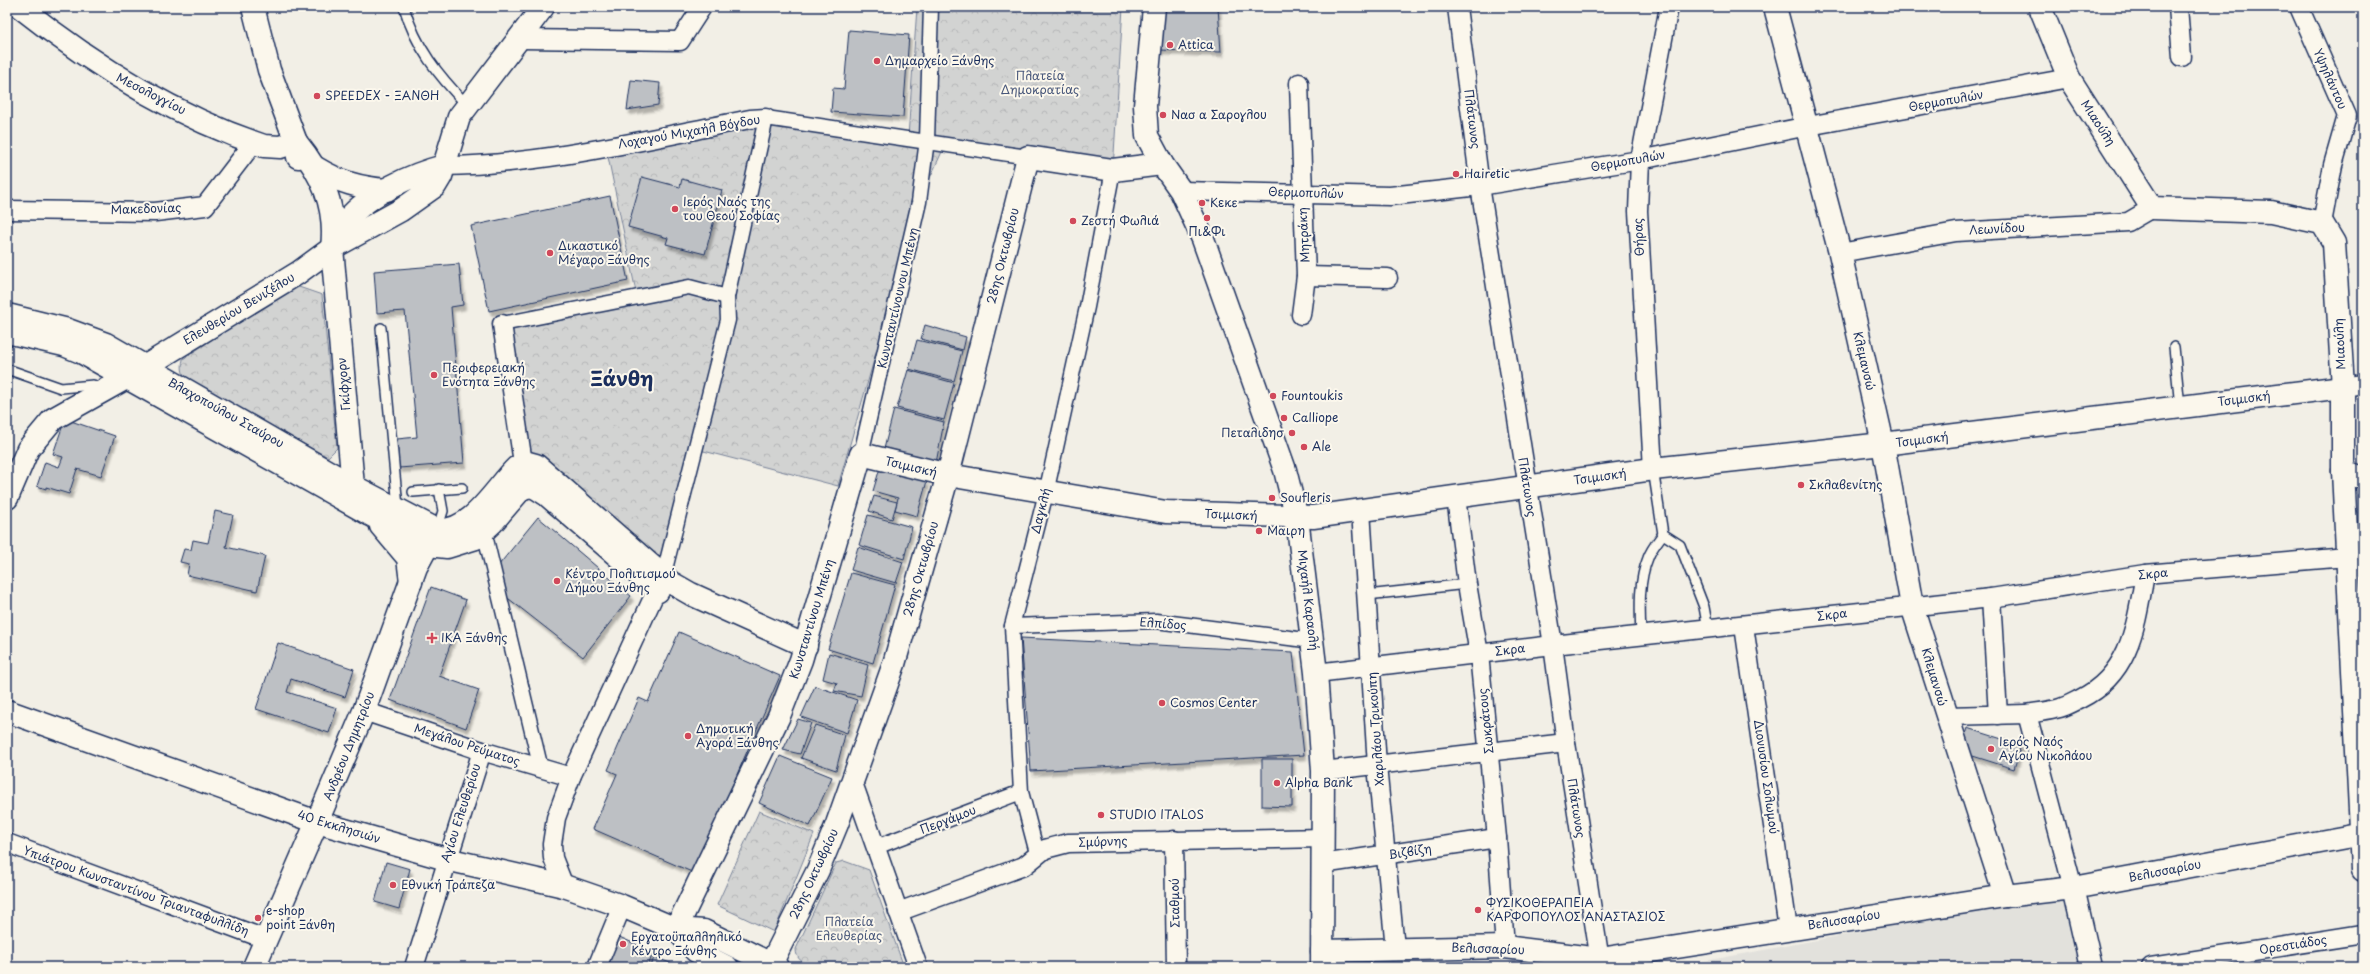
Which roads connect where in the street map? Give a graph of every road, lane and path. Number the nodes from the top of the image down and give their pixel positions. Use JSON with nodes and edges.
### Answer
{"nodes":[{"id":1,"x":20,"y":7,"type":"edge"},
{"id":2,"x":253,"y":7,"type":"edge"},
{"id":3,"x":404,"y":7,"type":"edge"},
{"id":4,"x":543,"y":7,"type":"edge"},
{"id":5,"x":702,"y":7,"type":"edge"},
{"id":6,"x":931,"y":7,"type":"edge"},
{"id":7,"x":1154,"y":7,"type":"edge"},
{"id":8,"x":1457,"y":7,"type":"edge"},
{"id":9,"x":1669,"y":7,"type":"edge"},
{"id":10,"x":1775,"y":7,"type":"edge"},
{"id":11,"x":2040,"y":7,"type":"edge"},
{"id":12,"x":2178,"y":7,"type":"edge"},
{"id":13,"x":2299,"y":7,"type":"edge"},
{"id":14,"x":521,"y":39,"type":"junction"},
{"id":15,"x":2182,"y":57,"type":"dead end"},
{"id":16,"x":2069,"y":78,"type":"junction"},
{"id":17,"x":1298,"y":83,"type":"dead end"},
{"id":18,"x":467,"y":105,"type":"junction"},
{"id":19,"x":766,"y":118,"type":"junction"},
{"id":20,"x":1808,"y":126,"type":"junction"},
{"id":21,"x":927,"y":140,"type":"junction"},
{"id":22,"x":254,"y":142,"type":"junction"},
{"id":23,"x":296,"y":142,"type":"junction"},
{"id":24,"x":1028,"y":157,"type":"junction"},
{"id":25,"x":1640,"y":160,"type":"junction"},
{"id":26,"x":1162,"y":164,"type":"junction"},
{"id":27,"x":444,"y":166,"type":"junction"},
{"id":28,"x":316,"y":168,"type":"junction"},
{"id":29,"x":1113,"y":170,"type":"junction"},
{"id":30,"x":1480,"y":186,"type":"junction"},
{"id":31,"x":387,"y":190,"type":"junction"},
{"id":32,"x":1181,"y":191,"type":"junction"},
{"id":33,"x":1302,"y":193,"type":"junction"},
{"id":34,"x":2152,"y":208,"type":"junction"},
{"id":35,"x":7,"y":210,"type":"edge"},
{"id":36,"x":2322,"y":223,"type":"junction"},
{"id":37,"x":332,"y":248,"type":"junction"},
{"id":38,"x":1840,"y":252,"type":"junction"},
{"id":39,"x":1306,"y":276,"type":"junction"},
{"id":40,"x":1388,"y":278,"type":"dead end"},
{"id":41,"x":726,"y":297,"type":"junction"},
{"id":42,"x":7,"y":314,"type":"edge"},
{"id":43,"x":1301,"y":316,"type":"dead end"},
{"id":44,"x":502,"y":324,"type":"joint"},
{"id":45,"x":381,"y":328,"type":"dead end"},
{"id":46,"x":7,"y":332,"type":"edge"},
{"id":47,"x":2174,"y":347,"type":"dead end"},
{"id":48,"x":7,"y":369,"type":"edge"},
{"id":49,"x":136,"y":372,"type":"junction"},
{"id":50,"x":2353,"y":386,"type":"edge"},
{"id":51,"x":103,"y":389,"type":"junction"},
{"id":52,"x":2180,"y":407,"type":"junction"},
{"id":53,"x":1883,"y":444,"type":"junction"},
{"id":54,"x":861,"y":454,"type":"junction"},
{"id":55,"x":523,"y":463,"type":"junction"},
{"id":56,"x":1653,"y":469,"type":"junction"},
{"id":57,"x":2343,"y":471,"type":"junction"},
{"id":58,"x":948,"y":475,"type":"junction"},
{"id":59,"x":2363,"y":478,"type":"edge"},
{"id":60,"x":353,"y":486,"type":"junction"},
{"id":61,"x":526,"y":486,"type":"junction"},
{"id":62,"x":1527,"y":487,"type":"junction"},
{"id":63,"x":462,"y":488,"type":"dead end"},
{"id":64,"x":439,"y":490,"type":"junction"},
{"id":65,"x":413,"y":492,"type":"dead end"},
{"id":66,"x":1046,"y":493,"type":"junction"},
{"id":67,"x":1456,"y":496,"type":"junction"},
{"id":68,"x":7,"y":498,"type":"edge"},
{"id":69,"x":1361,"y":510,"type":"junction"},
{"id":70,"x":399,"y":511,"type":"junction"},
{"id":71,"x":371,"y":515,"type":"junction"},
{"id":72,"x":1297,"y":518,"type":"junction"},
{"id":73,"x":484,"y":531,"type":"junction"},
{"id":74,"x":1663,"y":534,"type":"junction"},
{"id":75,"x":433,"y":537,"type":"junction"},
{"id":76,"x":2347,"y":557,"type":"junction"},
{"id":77,"x":2145,"y":574,"type":"junction"},
{"id":78,"x":411,"y":582,"type":"junction"},
{"id":79,"x":660,"y":584,"type":"junction"},
{"id":80,"x":1467,"y":584,"type":"junction"},
{"id":81,"x":1367,"y":595,"type":"junction"},
{"id":82,"x":1991,"y":598,"type":"junction"},
{"id":83,"x":1912,"y":606,"type":"junction"},
{"id":84,"x":1012,"y":626,"type":"junction"},
{"id":85,"x":1744,"y":626,"type":"junction"},
{"id":86,"x":1708,"y":629,"type":"junction"},
{"id":87,"x":1641,"y":636,"type":"junction"},
{"id":88,"x":1313,"y":641,"type":"junction"},
{"id":89,"x":1553,"y":645,"type":"junction"},
{"id":90,"x":804,"y":653,"type":"junction"},
{"id":91,"x":1479,"y":654,"type":"junction"},
{"id":92,"x":1372,"y":667,"type":"junction"},
{"id":93,"x":1316,"y":673,"type":"junction"},
{"id":94,"x":7,"y":711,"type":"edge"},
{"id":95,"x":364,"y":711,"type":"junction"},
{"id":96,"x":1998,"y":714,"type":"junction"},
{"id":97,"x":2027,"y":714,"type":"junction"},
{"id":98,"x":1946,"y":716,"type":"junction"},
{"id":99,"x":1566,"y":744,"type":"junction"},
{"id":100,"x":482,"y":751,"type":"junction"},
{"id":101,"x":1489,"y":752,"type":"junction"},
{"id":102,"x":1377,"y":766,"type":"junction"},
{"id":103,"x":541,"y":769,"type":"junction"},
{"id":104,"x":1323,"y":770,"type":"junction"},
{"id":105,"x":571,"y":777,"type":"junction"},
{"id":106,"x":853,"y":783,"type":"junction"},
{"id":107,"x":1021,"y":792,"type":"junction"},
{"id":108,"x":317,"y":822,"type":"junction"},
{"id":109,"x":2361,"y":834,"type":"edge"},
{"id":110,"x":1323,"y":838,"type":"junction"},
{"id":111,"x":1497,"y":838,"type":"junction"},
{"id":112,"x":1174,"y":840,"type":"junction"},
{"id":113,"x":7,"y":843,"type":"edge"},
{"id":114,"x":876,"y":847,"type":"junction"},
{"id":115,"x":1037,"y":853,"type":"junction"},
{"id":116,"x":1386,"y":856,"type":"junction"},
{"id":117,"x":446,"y":859,"type":"junction"},
{"id":118,"x":1322,"y":864,"type":"junction"},
{"id":119,"x":2363,"y":870,"type":"edge"},
{"id":120,"x":564,"y":886,"type":"junction"},
{"id":121,"x":2073,"y":888,"type":"junction"},
{"id":122,"x":2005,"y":896,"type":"junction"},
{"id":123,"x":622,"y":906,"type":"junction"},
{"id":124,"x":898,"y":912,"type":"junction"},
{"id":125,"x":676,"y":929,"type":"junction"},
{"id":126,"x":1788,"y":929,"type":"junction"},
{"id":127,"x":2363,"y":934,"type":"edge"},
{"id":128,"x":265,"y":939,"type":"junction"},
{"id":129,"x":1505,"y":947,"type":"junction"},
{"id":130,"x":1395,"y":948,"type":"junction"},
{"id":131,"x":1322,"y":959,"type":"edge"},
{"id":132,"x":1600,"y":963,"type":"edge"},
{"id":133,"x":773,"y":966,"type":"edge"},
{"id":134,"x":254,"y":967,"type":"edge"},
{"id":135,"x":414,"y":967,"type":"edge"},
{"id":136,"x":597,"y":967,"type":"edge"},
{"id":137,"x":727,"y":967,"type":"edge"},
{"id":138,"x":918,"y":967,"type":"edge"},
{"id":139,"x":1176,"y":967,"type":"edge"},
{"id":140,"x":2091,"y":967,"type":"edge"},
{"id":141,"x":2151,"y":967,"type":"edge"}],
"edges":[{"from":1,"to":22,"type":"street","name":"Μεσολογγίου"},
{"from":2,"to":23,"type":"street"},
{"from":3,"to":18,"type":"lane"},
{"from":4,"to":14,"type":"street"},
{"from":5,"to":14,"type":"street"},
{"from":6,"to":21,"type":"street","name":"Κωνσταντίνουνου Μπένη"},
{"from":7,"to":26,"type":"street","name":"Μιχαήλ Καραολή"},
{"from":8,"to":30,"type":"street","name":"Πλάτωνος"},
{"from":9,"to":25,"type":"street","name":"Θήρας"},
{"from":10,"to":20,"type":"street","name":"Κλεμανσώ"},
{"from":11,"to":16,"type":"street","name":"Μιαούλη"},
{"from":12,"to":15,"type":"street"},
{"from":13,"to":36,"type":"street","name":"Υψηλάντου"},
{"from":14,"to":18,"type":"street"},
{"from":16,"to":20,"type":"street","name":"Θερμοπυλών"},
{"from":16,"to":34,"type":"street","name":"Μιαούλη"},
{"from":17,"to":33,"type":"street","name":"Μητράκη"},
{"from":18,"to":27,"type":"street"},
{"from":19,"to":21,"type":"street","name":"Λοχαγού Μιχαήλ Βόγδου"},
{"from":19,"to":27,"type":"street","name":"Λοχαγού Μιχαήλ Βόγδου"},
{"from":19,"to":41,"type":"street"},
{"from":20,"to":25,"type":"street","name":"Θερμοπυλών"},
{"from":20,"to":38,"type":"street","name":"Κλεμανσώ"},
{"from":21,"to":24,"type":"street","name":"Λοχαγού Μιχαήλ Βόγδου"},
{"from":21,"to":54,"type":"street","name":"Κωνσταντίνουνου Μπένη"},
{"from":22,"to":23,"type":"street","name":"Μεσολογγίου"},
{"from":22,"to":35,"type":"street","name":"Μακεδονίας"},
{"from":23,"to":28,"type":"street"},
{"from":23,"to":37,"type":"street"},
{"from":24,"to":29,"type":"street"},
{"from":24,"to":58,"type":"street","name":"28ης Οκτωβρίου"},
{"from":25,"to":30,"type":"street","name":"Θερμοπυλών"},
{"from":25,"to":56,"type":"street","name":"Θήρας"},
{"from":26,"to":29,"type":"street"},
{"from":26,"to":32,"type":"street","name":"Μιχαήλ Καραολή"},
{"from":27,"to":31,"type":"street","name":"Λοχαγού Μιχαήλ Βόγδου"},
{"from":27,"to":37,"type":"street"},
{"from":28,"to":31,"type":"street"},
{"from":28,"to":37,"type":"street"},
{"from":29,"to":66,"type":"street","name":"Δαγκλή"},
{"from":30,"to":33,"type":"street","name":"Θερμοπυλών"},
{"from":30,"to":62,"type":"street","name":"Πλάτωνος"},
{"from":31,"to":37,"type":"street","name":"Λοχαγού Μιχαήλ Βόγδου"},
{"from":32,"to":33,"type":"street","name":"Θερμοπυλών"},
{"from":32,"to":72,"type":"street","name":"Μιχαήλ Καραολή"},
{"from":33,"to":39,"type":"street","name":"Μητράκη"},
{"from":34,"to":36,"type":"street"},
{"from":34,"to":38,"type":"street","name":"Λεωνίδου"},
{"from":36,"to":50,"type":"street","name":"Μιαούλη"},
{"from":37,"to":49,"type":"street","name":"Ελευθερίου Βενιζέλου"},
{"from":37,"to":60,"type":"street","name":"Γκίφχορν"},
{"from":38,"to":53,"type":"street","name":"Κλεμανσώ"},
{"from":39,"to":40,"type":"street"},
{"from":39,"to":43,"type":"street","name":"Μητράκη"},
{"from":41,"to":44,"type":"street"},
{"from":41,"to":79,"type":"street"},
{"from":42,"to":49,"type":"street","name":"Βλαχοπούλου Σταύρου"},
{"from":44,"to":55,"type":"street"},
{"from":45,"to":70,"type":"lane"},
{"from":46,"to":49,"type":"street","name":"Βλαχοπούλου Σταύρου"},
{"from":47,"to":52,"type":"lane"},
{"from":48,"to":51,"type":"lane"},
{"from":49,"to":51,"type":"street","name":"Ελευθερίου Βενιζέλου"},
{"from":49,"to":60,"type":"street","name":"Βλαχοπούλου Σταύρου"},
{"from":49,"to":71,"type":"street","name":"Βλαχοπούλου Σταύρου"},
{"from":50,"to":52,"type":"street","name":"Τσιμισκή"},
{"from":50,"to":57,"type":"street","name":"Μιαούλη"},
{"from":51,"to":68,"type":"street","name":"Ελευθερίου Βενιζέλου"},
{"from":52,"to":53,"type":"street","name":"Τσιμισκή"},
{"from":53,"to":56,"type":"street","name":"Τσιμισκή"},
{"from":53,"to":83,"type":"street","name":"Κλεμανσώ"},
{"from":54,"to":58,"type":"street","name":"Τσιμισκή"},
{"from":54,"to":90,"type":"street","name":"Κωνσταντίνου Μπένη"},
{"from":55,"to":61,"type":"street"},
{"from":55,"to":75,"type":"street"},
{"from":55,"to":79,"type":"street"},
{"from":56,"to":62,"type":"street","name":"Τσιμισκή"},
{"from":56,"to":74,"type":"lane"},
{"from":57,"to":59,"type":"street"},
{"from":57,"to":76,"type":"street","name":"Μιαούλη"},
{"from":58,"to":66,"type":"street","name":"Τσιμισκή"},
{"from":58,"to":106,"type":"street","name":"28ης Οκτωβρίου"},
{"from":60,"to":70,"type":"street","name":"Βλαχοπούλου Σταύρου"},
{"from":60,"to":71,"type":"street","name":"Γκίφχορν"},
{"from":61,"to":73,"type":"street"},
{"from":61,"to":79,"type":"street"},
{"from":62,"to":67,"type":"street","name":"Τσιμισκή"},
{"from":62,"to":89,"type":"street","name":"Πλάτωνος"},
{"from":63,"to":64,"type":"lane"},
{"from":64,"to":65,"type":"lane"},
{"from":64,"to":75,"type":"lane"},
{"from":66,"to":72,"type":"street","name":"Τσιμισκή"},
{"from":66,"to":84,"type":"street","name":"Δαγκλή"},
{"from":67,"to":69,"type":"street","name":"Τσιμισκή"},
{"from":67,"to":80,"type":"street","name":"Σωκράτους"},
{"from":69,"to":72,"type":"street","name":"Τσιμισκή"},
{"from":69,"to":81,"type":"street","name":"Χαριλάου Τρικούπη"},
{"from":70,"to":75,"type":"street","name":"Βλαχοπούλου Σταύρου"},
{"from":71,"to":75,"type":"street","name":"Βλαχοπούλου Σταύρου"},
{"from":71,"to":78,"type":"street"},
{"from":72,"to":88,"type":"street","name":"Μιχαήλ Καραολή"},
{"from":73,"to":75,"type":"street"},
{"from":73,"to":103,"type":"street"},
{"from":74,"to":86,"type":"lane"},
{"from":74,"to":87,"type":"lane"},
{"from":75,"to":78,"type":"street","name":"Ανδρέου Δημητρίου"},
{"from":76,"to":77,"type":"street","name":"Σκρα"},
{"from":76,"to":109,"type":"street","name":"Μιαούλη"},
{"from":77,"to":82,"type":"street","name":"Σκρα"},
{"from":77,"to":97,"type":"street","name":"Κλεμανσώ"},
{"from":78,"to":95,"type":"street","name":"Ανδρέου Δημητρίου"},
{"from":79,"to":90,"type":"street"},
{"from":79,"to":105,"type":"street"},
{"from":80,"to":81,"type":"lane"},
{"from":80,"to":91,"type":"street","name":"Σωκράτους"},
{"from":81,"to":92,"type":"street","name":"Χαριλάου Τρικούπη"},
{"from":82,"to":83,"type":"street","name":"Σκρα"},
{"from":82,"to":96,"type":"street"},
{"from":83,"to":85,"type":"street","name":"Σκρα"},
{"from":83,"to":98,"type":"street","name":"Κλεμανσώ"},
{"from":84,"to":88,"type":"street","name":"Ελπίδος"},
{"from":84,"to":107,"type":"street","name":"Δαγκλή"},
{"from":85,"to":86,"type":"street","name":"Σκρα"},
{"from":85,"to":126,"type":"street","name":"Διονυσίου Σολωμού"},
{"from":86,"to":87,"type":"street","name":"Σκρα"},
{"from":87,"to":89,"type":"street","name":"Σκρα"},
{"from":88,"to":93,"type":"street","name":"Μιχαήλ Καραολή"},
{"from":89,"to":91,"type":"street","name":"Σκρα"},
{"from":89,"to":99,"type":"street","name":"Πλάτωνος"},
{"from":90,"to":125,"type":"street","name":"Κωνσταντίνου Μπένη"},
{"from":91,"to":92,"type":"street","name":"Σκρα"},
{"from":91,"to":101,"type":"street","name":"Σωκράτους"},
{"from":92,"to":93,"type":"street","name":"Σκρα"},
{"from":92,"to":102,"type":"street","name":"Χαριλάου Τρικούπη"},
{"from":93,"to":104,"type":"street","name":"Μιχαήλ Καραολή"},
{"from":94,"to":108,"type":"street","name":"40 Εκκλησιών"},
{"from":95,"to":100,"type":"street","name":"Μεγάλου Ρεύματος"},
{"from":95,"to":108,"type":"street","name":"Ανδρέου Δημητρίου"},
{"from":96,"to":97,"type":"street","name":"Κλεμανσώ"},
{"from":96,"to":98,"type":"street","name":"Κλεμανσώ"},
{"from":97,"to":121,"type":"street"},
{"from":98,"to":122,"type":"street","name":"Κλεμανσώ"},
{"from":99,"to":101,"type":"street"},
{"from":99,"to":132,"type":"street","name":"Πλάτωνος"},
{"from":100,"to":103,"type":"street","name":"Μεγάλου Ρεύματος"},
{"from":100,"to":117,"type":"street","name":"Αγίου Ελευθερίου"},
{"from":101,"to":102,"type":"street"},
{"from":101,"to":111,"type":"street","name":"Σωκράτους"},
{"from":102,"to":104,"type":"street"},
{"from":102,"to":116,"type":"street","name":"Χαριλάου Τρικούπη"},
{"from":103,"to":105,"type":"street","name":"Μεγάλου Ρεύματος"},
{"from":104,"to":110,"type":"street","name":"Μιχαήλ Καραολή"},
{"from":105,"to":120,"type":"street"},
{"from":106,"to":114,"type":"street"},
{"from":106,"to":133,"type":"street","name":"28ης Οκτωβρίου"},
{"from":107,"to":114,"type":"street","name":"Περγάμου"},
{"from":107,"to":115,"type":"street","name":"Δαγκλή"},
{"from":108,"to":117,"type":"street","name":"40 Εκκλησιών"},
{"from":108,"to":128,"type":"street","name":"Ανδρέου Δημητρίου"},
{"from":109,"to":119,"type":"street","name":"Μιαούλη"},
{"from":109,"to":121,"type":"street","name":"Βελισσαρίου"},
{"from":110,"to":112,"type":"street","name":"Σμύρνης"},
{"from":110,"to":118,"type":"street","name":"Μιχαήλ Καραολή"},
{"from":111,"to":116,"type":"street","name":"Βιζβίζη"},
{"from":111,"to":129,"type":"street","name":"Σωκράτους"},
{"from":112,"to":115,"type":"street","name":"Σμύρνης"},
{"from":112,"to":139,"type":"street","name":"Σταθμού"},
{"from":113,"to":128,"type":"street","name":"Υπιάτρου Κωνσταντίνου Τριανταφυλλίδη"},
{"from":114,"to":124,"type":"street"},
{"from":115,"to":124,"type":"street","name":"Σμύρνης"},
{"from":116,"to":118,"type":"street","name":"Βιζβίζη"},
{"from":116,"to":130,"type":"street","name":"Χαριλάου Τρικούπη"},
{"from":117,"to":120,"type":"street","name":"40 Εκκλησιών"},
{"from":117,"to":135,"type":"street","name":"Αγίου Ελευθερίου"},
{"from":118,"to":131,"type":"street","name":"Μιχαήλ Καραολή"},
{"from":120,"to":123,"type":"street","name":"40 Εκκλησιών"},
{"from":121,"to":122,"type":"street","name":"Βελισσαρίου"},
{"from":121,"to":140,"type":"street"},
{"from":122,"to":126,"type":"street","name":"Βελισσαρίου"},
{"from":123,"to":125,"type":"street","name":"40 Εκκλησιών"},
{"from":123,"to":136,"type":"street"},
{"from":124,"to":138,"type":"street"},
{"from":125,"to":133,"type":"street","name":"40 Εκκλησιών"},
{"from":125,"to":137,"type":"street","name":"40 Εκκλησιών"},
{"from":126,"to":132,"type":"street","name":"Βελισσαρίου"},
{"from":127,"to":141,"type":"street","name":"Ορεστιάδος"},
{"from":128,"to":134,"type":"street","name":"Ανδρέου Δημητρίου"},
{"from":129,"to":130,"type":"street","name":"Βελισσαρίου"},
{"from":129,"to":132,"type":"street","name":"Βελισσαρίου"},
{"from":130,"to":131,"type":"street","name":"Βελισσαρίου"}]}
